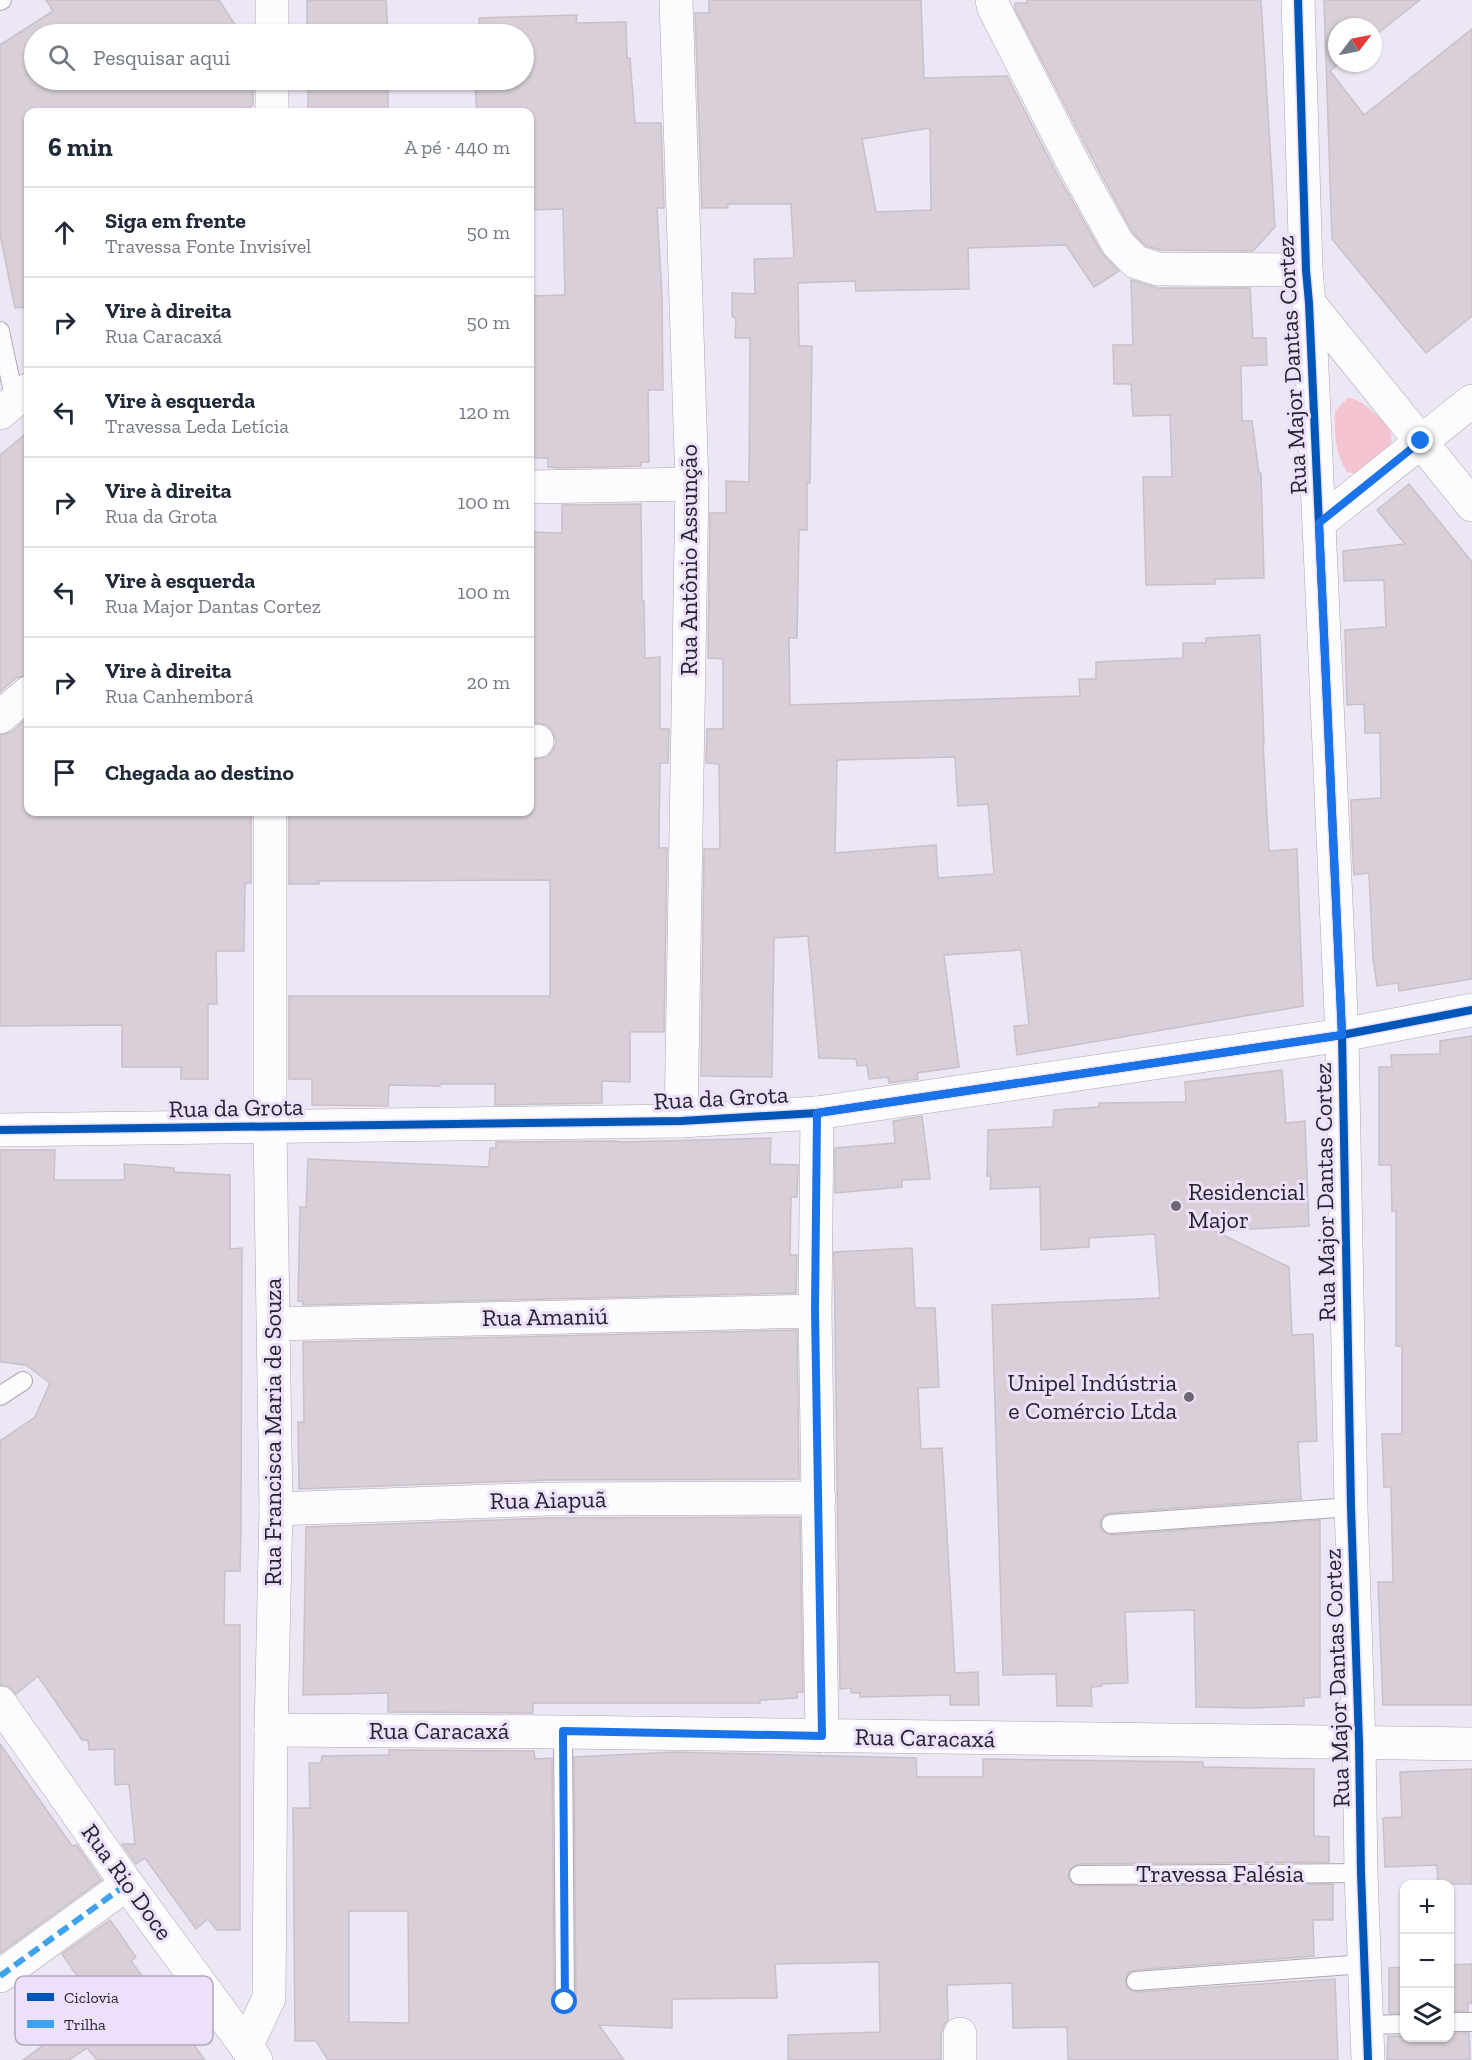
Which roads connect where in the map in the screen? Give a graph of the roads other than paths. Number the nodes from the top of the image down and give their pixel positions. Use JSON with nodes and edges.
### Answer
{"nodes":[{"id":1,"x":272,"y":0,"type":"edge"},
{"id":2,"x":676,"y":0,"type":"edge"},
{"id":3,"x":992,"y":0,"type":"edge"},
{"id":4,"x":1298,"y":0,"type":"edge"},
{"id":5,"x":272,"y":24,"type":"edge"},
{"id":6,"x":272,"y":90,"type":"edge"},
{"id":7,"x":272,"y":108,"type":"edge"},
{"id":8,"x":1306,"y":270,"type":"junction"},
{"id":9,"x":1309,"y":303,"type":"junction"},
{"id":10,"x":0,"y":331,"type":"edge"},
{"id":11,"x":1472,"y":400,"type":"edge"},
{"id":12,"x":14,"y":401,"type":"edge"},
{"id":13,"x":1421,"y":441,"type":"junction"},
{"id":14,"x":692,"y":484,"type":"junction"},
{"id":15,"x":534,"y":487,"type":"edge"},
{"id":16,"x":1472,"y":505,"type":"edge"},
{"id":17,"x":1319,"y":523,"type":"junction"},
{"id":18,"x":24,"y":696,"type":"edge"},
{"id":19,"x":0,"y":717,"type":"edge"},
{"id":20,"x":270,"y":816,"type":"edge"},
{"id":21,"x":1472,"y":1010,"type":"edge"},
{"id":22,"x":1342,"y":1035,"type":"junction"},
{"id":23,"x":817,"y":1113,"type":"junction"},
{"id":24,"x":681,"y":1121,"type":"junction"},
{"id":25,"x":270,"y":1128,"type":"junction"},
{"id":26,"x":0,"y":1130,"type":"edge"},
{"id":27,"x":815,"y":1311,"type":"junction"},
{"id":28,"x":274,"y":1324,"type":"junction"},
{"id":29,"x":23,"y":1381,"type":"dead end"},
{"id":30,"x":0,"y":1396,"type":"edge"},
{"id":31,"x":819,"y":1498,"type":"junction"},
{"id":32,"x":1351,"y":1507,"type":"junction"},
{"id":33,"x":276,"y":1509,"type":"junction"},
{"id":34,"x":1111,"y":1524,"type":"dead end"},
{"id":35,"x":0,"y":1704,"type":"edge"},
{"id":36,"x":271,"y":1730,"type":"junction"},
{"id":37,"x":563,"y":1731,"type":"junction"},
{"id":38,"x":822,"y":1736,"type":"junction"},
{"id":39,"x":1359,"y":1743,"type":"junction"},
{"id":40,"x":1472,"y":1744,"type":"edge"},
{"id":41,"x":1361,"y":1873,"type":"junction"},
{"id":42,"x":1079,"y":1875,"type":"dead end"},
{"id":43,"x":127,"y":1884,"type":"junction"},
{"id":44,"x":1364,"y":1964,"type":"junction"},
{"id":45,"x":0,"y":1976,"type":"edge"},
{"id":46,"x":195,"y":1976,"type":"edge"},
{"id":47,"x":1136,"y":1981,"type":"dead end"},
{"id":48,"x":213,"y":2001,"type":"edge"},
{"id":49,"x":565,"y":2002,"type":"dead end"},
{"id":50,"x":1454,"y":2022,"type":"edge"},
{"id":51,"x":1472,"y":2022,"type":"edge"},
{"id":52,"x":1400,"y":2024,"type":"edge"},
{"id":53,"x":1367,"y":2025,"type":"junction"},
{"id":54,"x":251,"y":2053,"type":"edge"},
{"id":55,"x":1368,"y":2060,"type":"edge"}],
"edges":[{"from":1,"to":5,"type":"street"},
{"from":2,"to":14,"type":"street","name":"Rua Antônio Assunção"},
{"from":3,"to":8,"type":"street"},
{"from":4,"to":8,"type":"street","name":"Rua Major Dantas Cortez"},
{"from":6,"to":7,"type":"street"},
{"from":8,"to":9,"type":"street","name":"Rua Major Dantas Cortez"},
{"from":9,"to":13,"type":"street"},
{"from":9,"to":17,"type":"street","name":"Rua Major Dantas Cortez"},
{"from":10,"to":12,"type":"lane"},
{"from":11,"to":13,"type":"street"},
{"from":13,"to":16,"type":"street"},
{"from":13,"to":17,"type":"street"},
{"from":14,"to":15,"type":"street"},
{"from":14,"to":24,"type":"street","name":"Rua Antônio Assunção"},
{"from":17,"to":22,"type":"street","name":"Rua Major Dantas Cortez"},
{"from":18,"to":19,"type":"street"},
{"from":20,"to":25,"type":"street","name":"Rua Francisca Maria de Souza"},
{"from":21,"to":22,"type":"street","name":"Rua da Grota"},
{"from":22,"to":23,"type":"street","name":"Rua da Grota"},
{"from":22,"to":32,"type":"street","name":"Rua Major Dantas Cortez"},
{"from":23,"to":24,"type":"street","name":"Rua da Grota"},
{"from":23,"to":27,"type":"street"},
{"from":24,"to":25,"type":"street","name":"Rua da Grota"},
{"from":25,"to":26,"type":"street","name":"Rua da Grota"},
{"from":25,"to":28,"type":"street","name":"Rua Francisca Maria de Souza"},
{"from":27,"to":28,"type":"street","name":"Rua Amaniú"},
{"from":27,"to":31,"type":"street"},
{"from":28,"to":33,"type":"street","name":"Rua Francisca Maria de Souza"},
{"from":29,"to":30,"type":"lane"},
{"from":31,"to":33,"type":"street","name":"Rua Aiapuã"},
{"from":31,"to":38,"type":"street"},
{"from":32,"to":34,"type":"lane"},
{"from":32,"to":39,"type":"street","name":"Rua Major Dantas Cortez"},
{"from":33,"to":36,"type":"street","name":"Rua Francisca Maria de Souza"},
{"from":35,"to":43,"type":"street","name":"Rua Rio Doce"},
{"from":36,"to":37,"type":"street","name":"Rua Caracaxá"},
{"from":36,"to":54,"type":"street","name":"Rua Francisca Maria de Souza"},
{"from":37,"to":38,"type":"street","name":"Rua Caracaxá"},
{"from":37,"to":49,"type":"lane"},
{"from":38,"to":39,"type":"street","name":"Rua Caracaxá"},
{"from":39,"to":40,"type":"street","name":"Rua Caracaxá"},
{"from":39,"to":41,"type":"street","name":"Rua Major Dantas Cortez"},
{"from":41,"to":42,"type":"lane","name":"Travessa Falésia"},
{"from":41,"to":44,"type":"street","name":"Rua Major Dantas Cortez"},
{"from":43,"to":45,"type":"street"},
{"from":43,"to":46,"type":"street","name":"Rua Rio Doce"},
{"from":44,"to":47,"type":"lane"},
{"from":44,"to":53,"type":"street","name":"Rua Major Dantas Cortez"},
{"from":48,"to":54,"type":"street","name":"Rua Rio Doce"},
{"from":50,"to":51,"type":"lane"},
{"from":52,"to":53,"type":"lane"},
{"from":53,"to":55,"type":"street","name":"Rua Major Dantas Cortez"}]}
